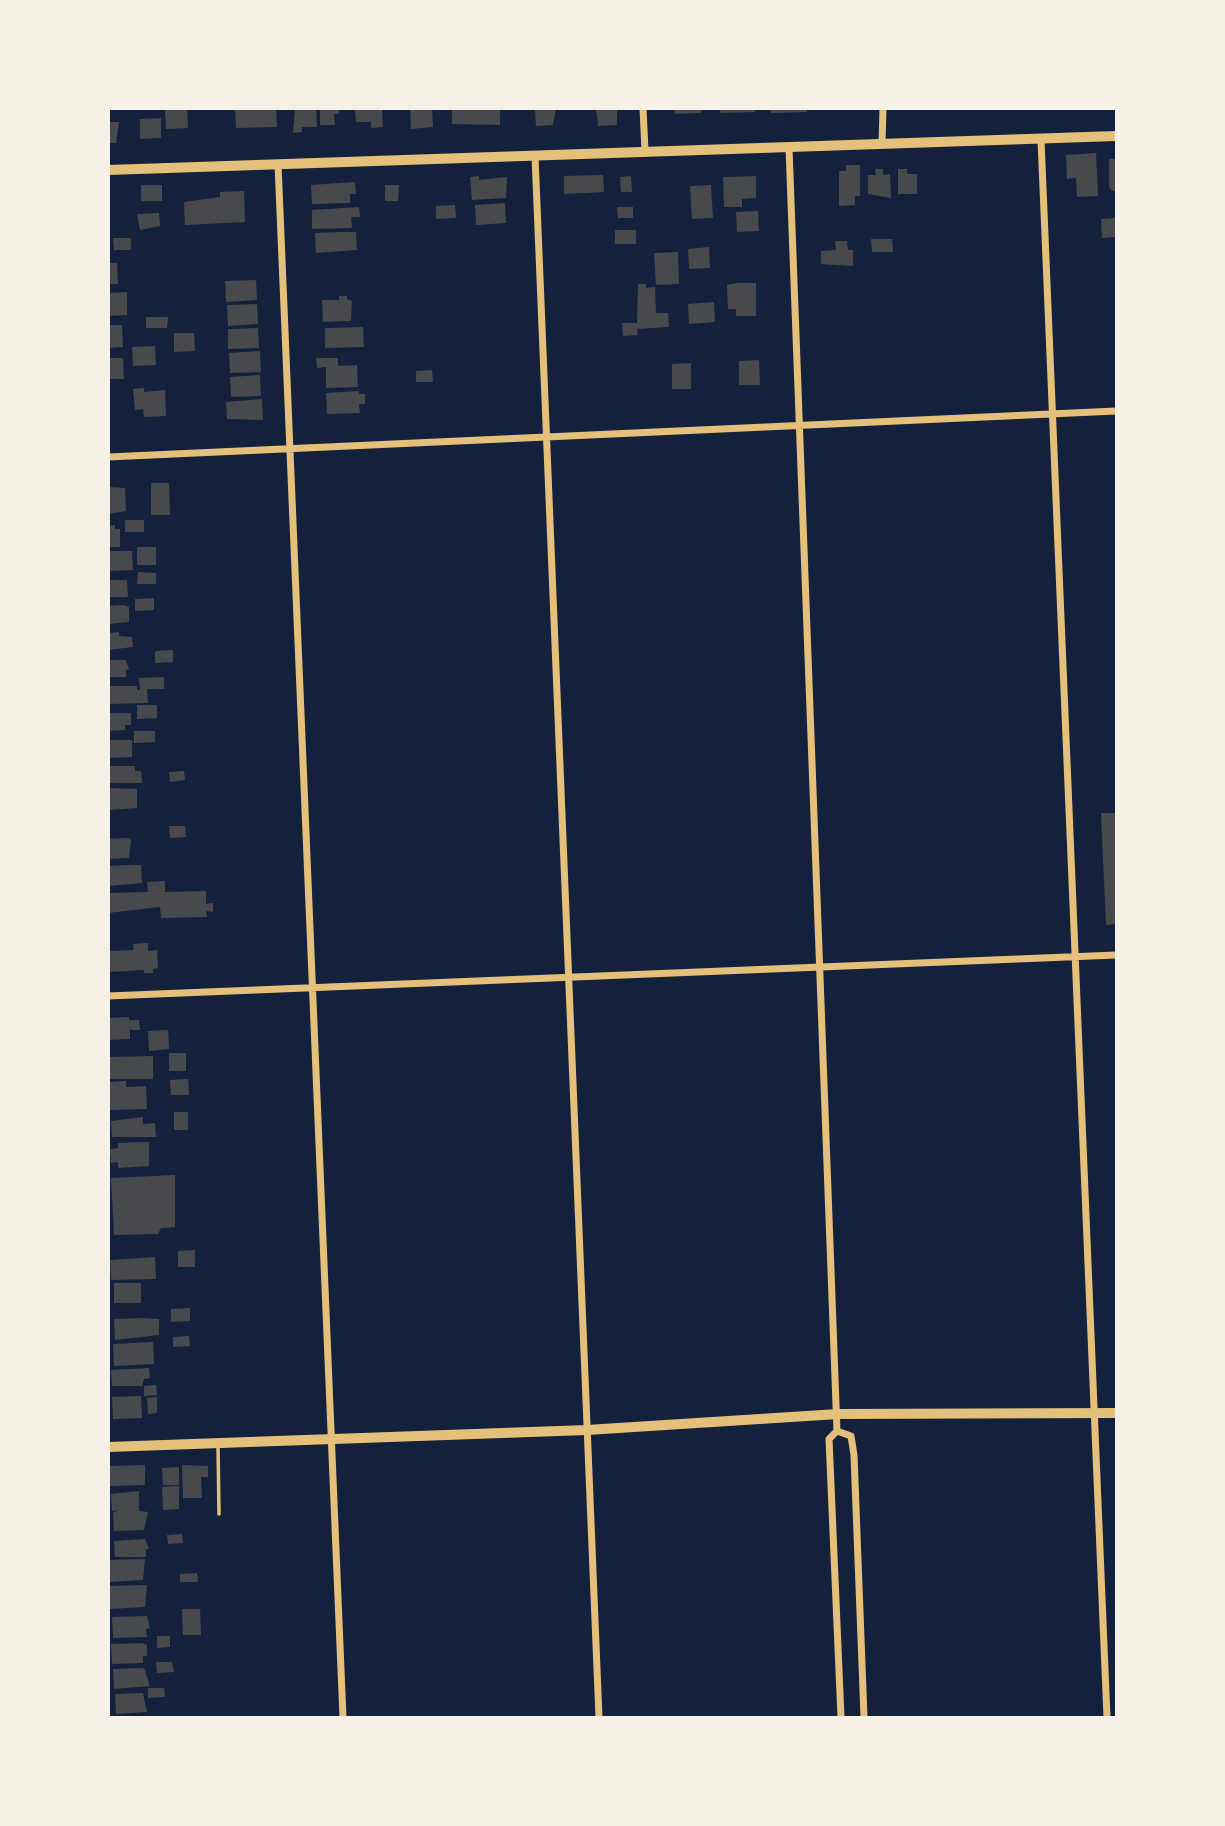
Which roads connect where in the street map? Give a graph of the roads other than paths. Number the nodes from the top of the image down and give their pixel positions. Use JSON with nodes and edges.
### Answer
{"nodes":[{"id":1,"x":643,"y":108,"type":"edge"},
{"id":2,"x":883,"y":108,"type":"edge"},
{"id":3,"x":1116,"y":136,"type":"edge"},
{"id":4,"x":1041,"y":140,"type":"junction"},
{"id":5,"x":882,"y":144,"type":"junction"},
{"id":6,"x":789,"y":148,"type":"junction"},
{"id":7,"x":645,"y":151,"type":"junction"},
{"id":8,"x":535,"y":156,"type":"junction"},
{"id":9,"x":278,"y":164,"type":"junction"},
{"id":10,"x":108,"y":170,"type":"edge"},
{"id":11,"x":1116,"y":411,"type":"edge"},
{"id":12,"x":1054,"y":414,"type":"junction"},
{"id":13,"x":801,"y":425,"type":"junction"},
{"id":14,"x":547,"y":435,"type":"junction"},
{"id":15,"x":292,"y":448,"type":"junction"},
{"id":16,"x":108,"y":457,"type":"edge"},
{"id":17,"x":1116,"y":955,"type":"edge"},
{"id":18,"x":1075,"y":957,"type":"junction"},
{"id":19,"x":822,"y":969,"type":"junction"},
{"id":20,"x":569,"y":976,"type":"junction"},
{"id":21,"x":313,"y":988,"type":"junction"},
{"id":22,"x":108,"y":996,"type":"edge"},
{"id":23,"x":1116,"y":1413,"type":"edge"},
{"id":24,"x":838,"y":1414,"type":"junction"},
{"id":25,"x":1094,"y":1414,"type":"junction"},
{"id":26,"x":587,"y":1430,"type":"junction"},
{"id":27,"x":837,"y":1431,"type":"junction"},
{"id":28,"x":331,"y":1438,"type":"junction"},
{"id":29,"x":218,"y":1443,"type":"junction"},
{"id":30,"x":108,"y":1447,"type":"edge"},
{"id":31,"x":219,"y":1514,"type":"dead end"},
{"id":32,"x":343,"y":1717,"type":"edge"},
{"id":33,"x":599,"y":1717,"type":"edge"},
{"id":34,"x":841,"y":1717,"type":"edge"},
{"id":35,"x":864,"y":1717,"type":"edge"},
{"id":36,"x":1107,"y":1717,"type":"edge"}],
"edges":[{"from":1,"to":7,"type":"street"},
{"from":2,"to":5,"type":"street"},
{"from":3,"to":4,"type":"street"},
{"from":4,"to":5,"type":"street"},
{"from":4,"to":12,"type":"street"},
{"from":5,"to":6,"type":"street"},
{"from":6,"to":7,"type":"street"},
{"from":6,"to":13,"type":"street"},
{"from":7,"to":8,"type":"street"},
{"from":8,"to":9,"type":"street"},
{"from":8,"to":14,"type":"street"},
{"from":9,"to":10,"type":"street"},
{"from":9,"to":15,"type":"street"},
{"from":11,"to":12,"type":"street"},
{"from":12,"to":13,"type":"street"},
{"from":12,"to":18,"type":"street"},
{"from":13,"to":14,"type":"street"},
{"from":13,"to":19,"type":"street"},
{"from":14,"to":15,"type":"street"},
{"from":14,"to":20,"type":"street"},
{"from":15,"to":16,"type":"street"},
{"from":15,"to":21,"type":"street"},
{"from":17,"to":18,"type":"street"},
{"from":18,"to":19,"type":"street"},
{"from":18,"to":25,"type":"street"},
{"from":19,"to":20,"type":"street"},
{"from":19,"to":24,"type":"street"},
{"from":20,"to":21,"type":"street"},
{"from":20,"to":26,"type":"street"},
{"from":21,"to":22,"type":"street"},
{"from":21,"to":28,"type":"street"},
{"from":23,"to":25,"type":"street"},
{"from":24,"to":25,"type":"street"},
{"from":24,"to":26,"type":"street"},
{"from":24,"to":27,"type":"street"},
{"from":25,"to":36,"type":"street"},
{"from":26,"to":28,"type":"street"},
{"from":26,"to":33,"type":"street"},
{"from":27,"to":34,"type":"street"},
{"from":27,"to":35,"type":"street"},
{"from":28,"to":29,"type":"street"},
{"from":28,"to":32,"type":"street"},
{"from":29,"to":30,"type":"street"},
{"from":29,"to":31,"type":"lane"}]}
